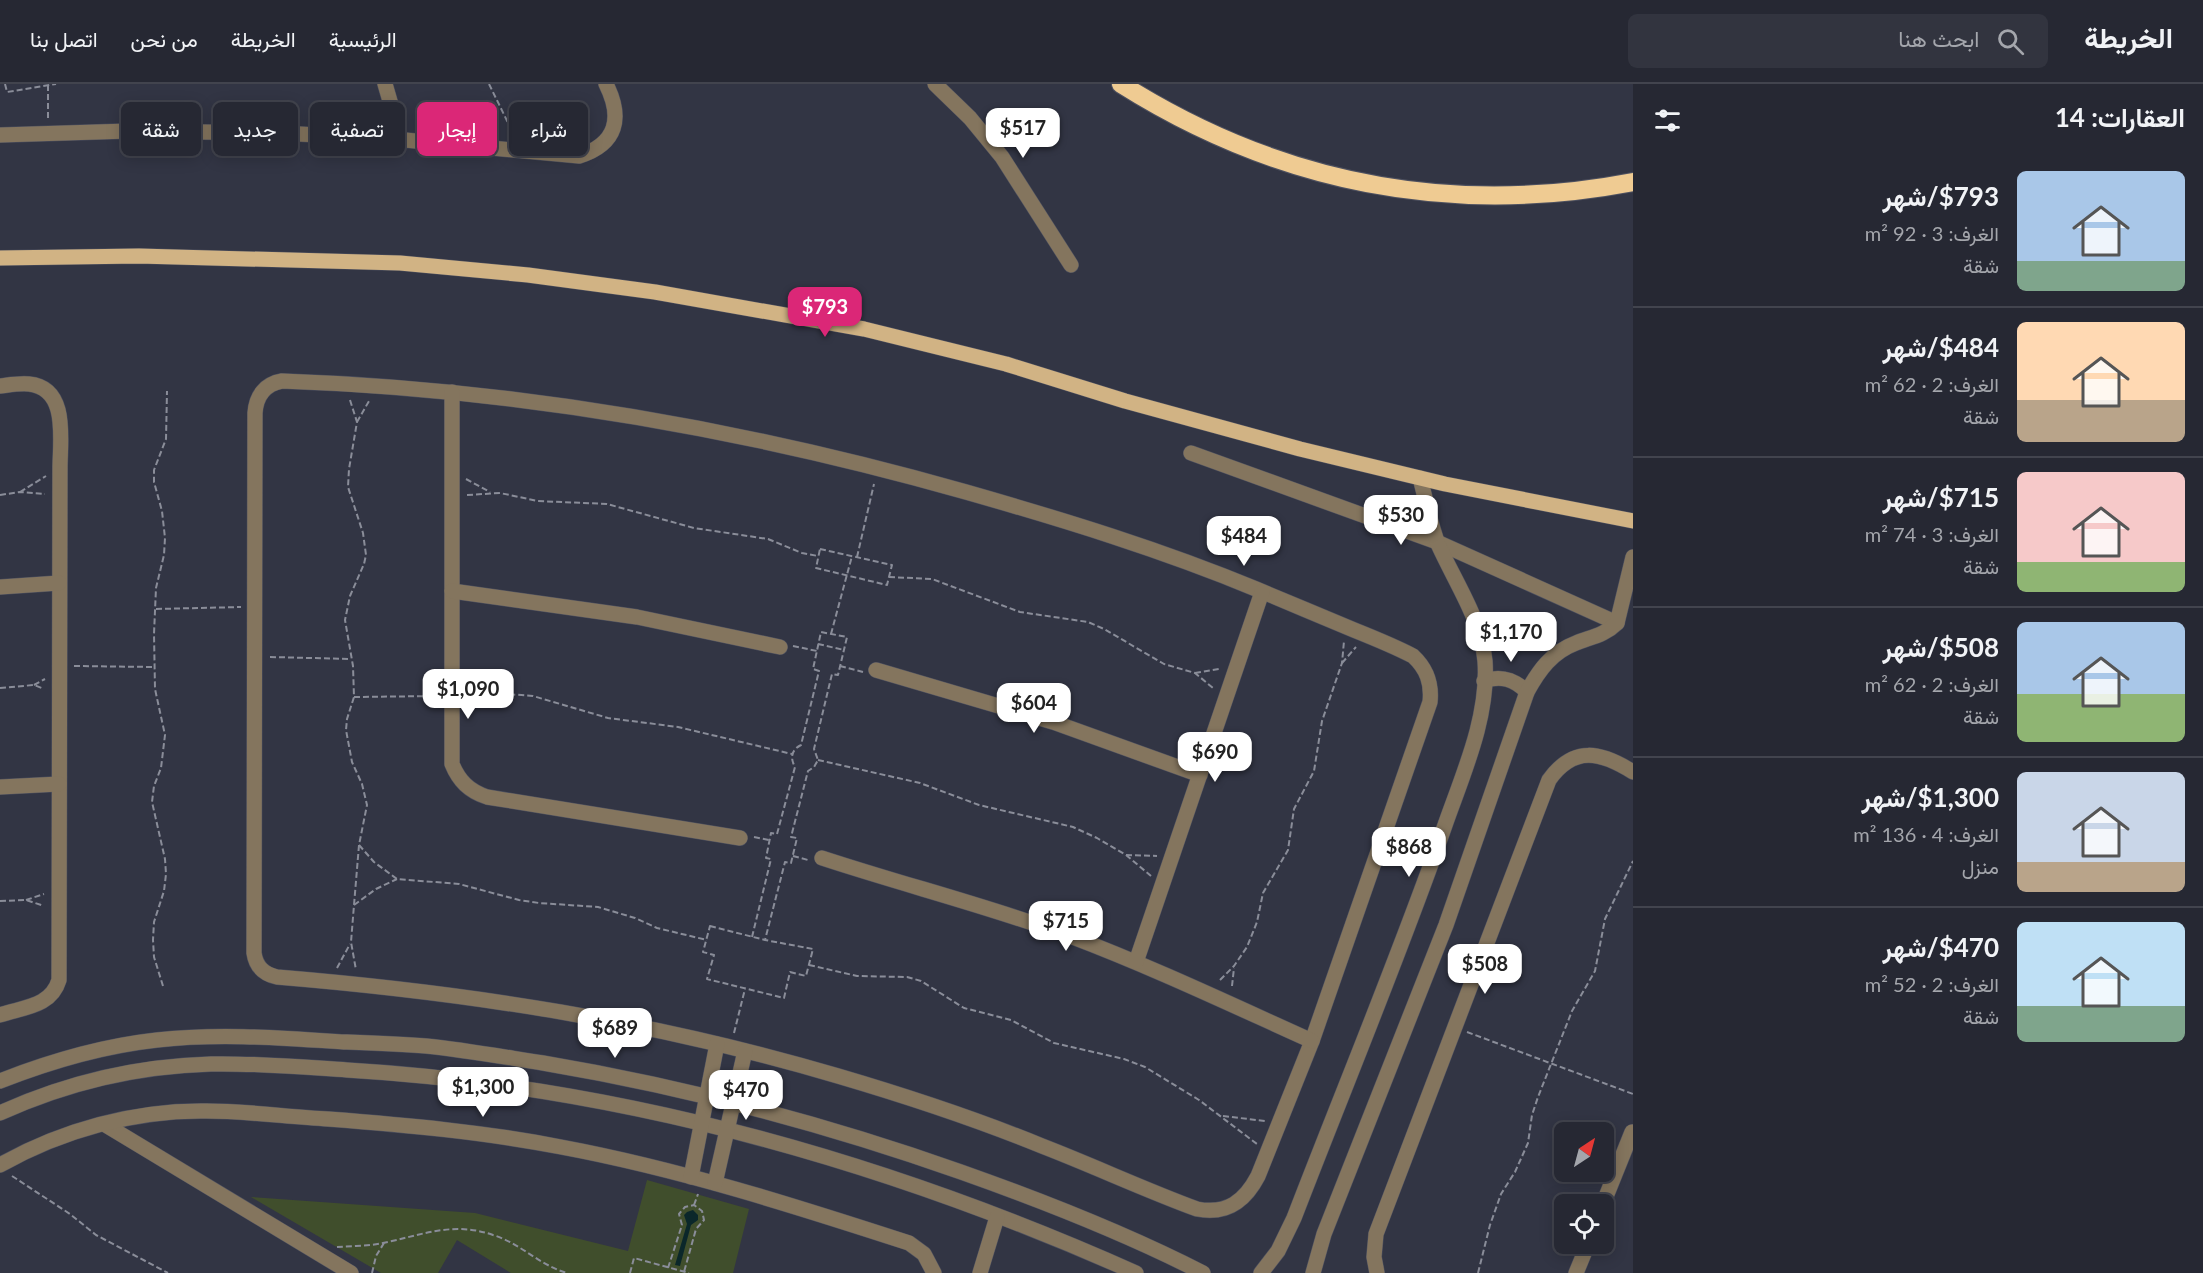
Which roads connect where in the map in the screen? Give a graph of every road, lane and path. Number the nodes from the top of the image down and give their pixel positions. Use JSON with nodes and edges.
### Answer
{"nodes":[{"id":1,"x":5,"y":84,"type":"edge"},
{"id":2,"x":56,"y":84,"type":"edge"},
{"id":3,"x":385,"y":84,"type":"edge"},
{"id":4,"x":489,"y":84,"type":"edge"},
{"id":5,"x":606,"y":84,"type":"edge"},
{"id":6,"x":935,"y":84,"type":"edge"},
{"id":7,"x":1121,"y":84,"type":"edge"},
{"id":8,"x":48,"y":85,"type":"edge"},
{"id":9,"x":390,"y":102,"type":"edge"},
{"id":10,"x":509,"y":125,"type":"edge"},
{"id":11,"x":47,"y":133,"type":"junction"},
{"id":12,"x":0,"y":135,"type":"edge"},
{"id":13,"x":310,"y":135,"type":"edge"},
{"id":14,"x":405,"y":140,"type":"edge"},
{"id":15,"x":509,"y":151,"type":"edge"},
{"id":16,"x":588,"y":153,"type":"edge"},
{"id":17,"x":1633,"y":182,"type":"edge"},
{"id":18,"x":0,"y":258,"type":"edge"},
{"id":19,"x":1071,"y":265,"type":"dead end"},
{"id":20,"x":345,"y":383,"type":"junction"},
{"id":21,"x":378,"y":385,"type":"junction"},
{"id":22,"x":0,"y":386,"type":"edge"},
{"id":23,"x":167,"y":391,"type":"dead end"},
{"id":24,"x":452,"y":392,"type":"junction"},
{"id":25,"x":357,"y":422,"type":"junction"},
{"id":26,"x":1191,"y":453,"type":"dead end"},
{"id":27,"x":60,"y":468,"type":"junction"},
{"id":28,"x":878,"y":468,"type":"junction"},
{"id":29,"x":452,"y":471,"type":"junction"},
{"id":30,"x":1420,"y":478,"type":"junction"},
{"id":31,"x":20,"y":492,"type":"junction"},
{"id":32,"x":490,"y":492,"type":"junction"},
{"id":33,"x":0,"y":495,"type":"edge"},
{"id":34,"x":60,"y":495,"type":"junction"},
{"id":35,"x":452,"y":496,"type":"junction"},
{"id":36,"x":1633,"y":520,"type":"edge"},
{"id":37,"x":1437,"y":542,"type":"junction"},
{"id":38,"x":818,"y":556,"type":"junction"},
{"id":39,"x":852,"y":556,"type":"junction"},
{"id":40,"x":857,"y":557,"type":"junction"},
{"id":41,"x":1633,"y":557,"type":"edge"},
{"id":42,"x":847,"y":575,"type":"junction"},
{"id":43,"x":889,"y":577,"type":"junction"},
{"id":44,"x":60,"y":583,"type":"junction"},
{"id":45,"x":0,"y":587,"type":"edge"},
{"id":46,"x":452,"y":591,"type":"junction"},
{"id":47,"x":1262,"y":592,"type":"junction"},
{"id":48,"x":255,"y":607,"type":"junction"},
{"id":49,"x":156,"y":609,"type":"junction"},
{"id":50,"x":1617,"y":623,"type":"junction"},
{"id":51,"x":1345,"y":626,"type":"junction"},
{"id":52,"x":831,"y":634,"type":"junction"},
{"id":53,"x":1366,"y":635,"type":"junction"},
{"id":54,"x":818,"y":644,"type":"junction"},
{"id":55,"x":780,"y":647,"type":"dead end"},
{"id":56,"x":844,"y":650,"type":"junction"},
{"id":57,"x":255,"y":657,"type":"junction"},
{"id":58,"x":352,"y":659,"type":"junction"},
{"id":59,"x":1342,"y":663,"type":"junction"},
{"id":60,"x":59,"y":666,"type":"junction"},
{"id":61,"x":1237,"y":666,"type":"junction"},
{"id":62,"x":155,"y":667,"type":"junction"},
{"id":63,"x":876,"y":670,"type":"dead end"},
{"id":64,"x":1195,"y":673,"type":"junction"},
{"id":65,"x":452,"y":675,"type":"junction"},
{"id":66,"x":1484,"y":681,"type":"junction"},
{"id":67,"x":0,"y":688,"type":"edge"},
{"id":68,"x":1527,"y":692,"type":"junction"},
{"id":69,"x":59,"y":695,"type":"junction"},
{"id":70,"x":354,"y":697,"type":"junction"},
{"id":71,"x":491,"y":697,"type":"junction"},
{"id":72,"x":1226,"y":700,"type":"junction"},
{"id":73,"x":452,"y":703,"type":"junction"},
{"id":74,"x":792,"y":754,"type":"junction"},
{"id":75,"x":818,"y":760,"type":"junction"},
{"id":76,"x":1633,"y":772,"type":"edge"},
{"id":77,"x":1200,"y":775,"type":"junction"},
{"id":78,"x":59,"y":784,"type":"junction"},
{"id":79,"x":0,"y":788,"type":"edge"},
{"id":80,"x":740,"y":838,"type":"dead end"},
{"id":81,"x":358,"y":845,"type":"junction"},
{"id":82,"x":1126,"y":855,"type":"junction"},
{"id":83,"x":1172,"y":856,"type":"junction"},
{"id":84,"x":822,"y":858,"type":"dead end"},
{"id":85,"x":1633,"y":861,"type":"edge"},
{"id":86,"x":397,"y":879,"type":"junction"},
{"id":87,"x":1162,"y":886,"type":"junction"},
{"id":88,"x":59,"y":890,"type":"junction"},
{"id":89,"x":27,"y":900,"type":"junction"},
{"id":90,"x":0,"y":901,"type":"edge"},
{"id":91,"x":354,"y":905,"type":"junction"},
{"id":92,"x":59,"y":912,"type":"junction"},
{"id":93,"x":752,"y":937,"type":"junction"},
{"id":94,"x":707,"y":940,"type":"junction"},
{"id":95,"x":765,"y":940,"type":"junction"},
{"id":96,"x":351,"y":942,"type":"junction"},
{"id":97,"x":1136,"y":962,"type":"junction"},
{"id":98,"x":809,"y":965,"type":"junction"},
{"id":99,"x":1234,"y":966,"type":"junction"},
{"id":100,"x":1220,"y":980,"type":"dead end"},
{"id":101,"x":330,"y":981,"type":"junction"},
{"id":102,"x":359,"y":984,"type":"junction"},
{"id":103,"x":162,"y":986,"type":"dead end"},
{"id":104,"x":1233,"y":986,"type":"dead end"},
{"id":105,"x":745,"y":988,"type":"junction"},
{"id":106,"x":0,"y":1015,"type":"edge"},
{"id":107,"x":1455,"y":1027,"type":"junction"},
{"id":108,"x":1312,"y":1041,"type":"junction"},
{"id":109,"x":731,"y":1047,"type":"junction"},
{"id":110,"x":1551,"y":1063,"type":"junction"},
{"id":111,"x":0,"y":1081,"type":"edge"},
{"id":112,"x":1633,"y":1094,"type":"edge"},
{"id":113,"x":707,"y":1096,"type":"junction"},
{"id":114,"x":733,"y":1103,"type":"junction"},
{"id":115,"x":0,"y":1113,"type":"edge"},
{"id":116,"x":1220,"y":1116,"type":"junction"},
{"id":117,"x":1279,"y":1123,"type":"junction"},
{"id":118,"x":104,"y":1124,"type":"junction"},
{"id":119,"x":701,"y":1124,"type":"junction"},
{"id":120,"x":727,"y":1131,"type":"junction"},
{"id":121,"x":1632,"y":1132,"type":"edge"},
{"id":122,"x":1268,"y":1152,"type":"junction"},
{"id":123,"x":5,"y":1170,"type":"edge"},
{"id":124,"x":691,"y":1177,"type":"junction"},
{"id":125,"x":715,"y":1184,"type":"junction"},
{"id":126,"x":1607,"y":1194,"type":"edge"},
{"id":127,"x":997,"y":1216,"type":"junction"},
{"id":128,"x":384,"y":1243,"type":"junction"},
{"id":129,"x":310,"y":1248,"type":"junction"},
{"id":130,"x":1584,"y":1254,"type":"edge"},
{"id":131,"x":668,"y":1268,"type":"junction"},
{"id":132,"x":676,"y":1271,"type":"edge"},
{"id":133,"x":684,"y":1272,"type":"edge"},
{"id":134,"x":168,"y":1273,"type":"edge"},
{"id":135,"x":351,"y":1273,"type":"edge"},
{"id":136,"x":372,"y":1273,"type":"edge"},
{"id":137,"x":567,"y":1273,"type":"edge"},
{"id":138,"x":630,"y":1273,"type":"edge"},
{"id":139,"x":689,"y":1273,"type":"edge"},
{"id":140,"x":934,"y":1273,"type":"edge"},
{"id":141,"x":980,"y":1273,"type":"edge"},
{"id":142,"x":1136,"y":1273,"type":"edge"},
{"id":143,"x":1203,"y":1273,"type":"edge"},
{"id":144,"x":1261,"y":1273,"type":"edge"},
{"id":145,"x":1313,"y":1273,"type":"edge"},
{"id":146,"x":1377,"y":1273,"type":"edge"},
{"id":147,"x":1478,"y":1273,"type":"edge"},
{"id":148,"x":1576,"y":1273,"type":"edge"}],
"edges":[{"from":1,"to":8,"type":"path"},
{"from":2,"to":8,"type":"path"},
{"from":3,"to":9,"type":"street"},
{"from":4,"to":10,"type":"path"},
{"from":5,"to":16,"type":"street"},
{"from":6,"to":19,"type":"street"},
{"from":7,"to":17,"type":"highway"},
{"from":8,"to":11,"type":"path"},
{"from":11,"to":12,"type":"street"},
{"from":11,"to":13,"type":"street"},
{"from":14,"to":15,"type":"street"},
{"from":18,"to":30,"type":"main road"},
{"from":20,"to":21,"type":"street"},
{"from":20,"to":25,"type":"path"},
{"from":20,"to":48,"type":"street"},
{"from":21,"to":24,"type":"street"},
{"from":21,"to":25,"type":"path"},
{"from":22,"to":27,"type":"street"},
{"from":23,"to":49,"type":"path"},
{"from":24,"to":28,"type":"street"},
{"from":24,"to":29,"type":"street"},
{"from":25,"to":58,"type":"path"},
{"from":26,"to":37,"type":"street"},
{"from":27,"to":31,"type":"path"},
{"from":27,"to":34,"type":"street"},
{"from":28,"to":40,"type":"path"},
{"from":28,"to":47,"type":"street"},
{"from":29,"to":32,"type":"path"},
{"from":29,"to":35,"type":"street"},
{"from":30,"to":36,"type":"main road"},
{"from":30,"to":37,"type":"street"},
{"from":31,"to":33,"type":"path"},
{"from":31,"to":34,"type":"path"},
{"from":32,"to":35,"type":"path"},
{"from":32,"to":38,"type":"path"},
{"from":34,"to":44,"type":"street"},
{"from":35,"to":46,"type":"street"},
{"from":37,"to":50,"type":"street"},
{"from":37,"to":66,"type":"street"},
{"from":38,"to":39,"type":"path"},
{"from":38,"to":42,"type":"path"},
{"from":39,"to":40,"type":"path"},
{"from":39,"to":42,"type":"path"},
{"from":40,"to":43,"type":"path"},
{"from":41,"to":50,"type":"street"},
{"from":42,"to":43,"type":"path"},
{"from":42,"to":52,"type":"path"},
{"from":43,"to":64,"type":"path"},
{"from":44,"to":45,"type":"street"},
{"from":44,"to":60,"type":"street"},
{"from":46,"to":55,"type":"street"},
{"from":46,"to":65,"type":"street"},
{"from":47,"to":51,"type":"street"},
{"from":47,"to":61,"type":"street"},
{"from":48,"to":49,"type":"path"},
{"from":48,"to":57,"type":"street"},
{"from":49,"to":62,"type":"path"},
{"from":50,"to":68,"type":"street"},
{"from":51,"to":53,"type":"street"},
{"from":51,"to":59,"type":"path"},
{"from":52,"to":54,"type":"path"},
{"from":52,"to":56,"type":"path"},
{"from":53,"to":59,"type":"path"},
{"from":53,"to":108,"type":"street"},
{"from":54,"to":56,"type":"path"},
{"from":54,"to":74,"type":"path"},
{"from":56,"to":75,"type":"path"},
{"from":57,"to":58,"type":"path"},
{"from":57,"to":101,"type":"street"},
{"from":58,"to":70,"type":"path"},
{"from":59,"to":99,"type":"path"},
{"from":60,"to":62,"type":"path"},
{"from":60,"to":69,"type":"street"},
{"from":61,"to":64,"type":"path"},
{"from":61,"to":72,"type":"street"},
{"from":62,"to":103,"type":"path"},
{"from":63,"to":77,"type":"street"},
{"from":64,"to":72,"type":"path"},
{"from":65,"to":71,"type":"path"},
{"from":65,"to":73,"type":"street"},
{"from":66,"to":68,"type":"street"},
{"from":66,"to":144,"type":"street"},
{"from":67,"to":69,"type":"path"},
{"from":68,"to":145,"type":"street"},
{"from":69,"to":78,"type":"street"},
{"from":70,"to":73,"type":"path"},
{"from":70,"to":81,"type":"path"},
{"from":71,"to":73,"type":"path"},
{"from":71,"to":74,"type":"path"},
{"from":72,"to":77,"type":"street"},
{"from":73,"to":80,"type":"street"},
{"from":74,"to":93,"type":"path"},
{"from":75,"to":82,"type":"path"},
{"from":75,"to":95,"type":"path"},
{"from":76,"to":107,"type":"street"},
{"from":77,"to":83,"type":"street"},
{"from":78,"to":79,"type":"street"},
{"from":78,"to":88,"type":"street"},
{"from":81,"to":86,"type":"path"},
{"from":81,"to":91,"type":"path"},
{"from":82,"to":83,"type":"path"},
{"from":82,"to":87,"type":"path"},
{"from":83,"to":87,"type":"street"},
{"from":84,"to":97,"type":"street"},
{"from":85,"to":110,"type":"path"},
{"from":86,"to":91,"type":"path"},
{"from":86,"to":94,"type":"path"},
{"from":87,"to":97,"type":"street"},
{"from":88,"to":89,"type":"path"},
{"from":88,"to":92,"type":"street"},
{"from":89,"to":90,"type":"path"},
{"from":89,"to":92,"type":"path"},
{"from":91,"to":96,"type":"path"},
{"from":92,"to":106,"type":"street"},
{"from":93,"to":94,"type":"path"},
{"from":93,"to":95,"type":"path"},
{"from":94,"to":105,"type":"path"},
{"from":95,"to":98,"type":"path"},
{"from":96,"to":101,"type":"path"},
{"from":96,"to":102,"type":"path"},
{"from":97,"to":108,"type":"street"},
{"from":98,"to":105,"type":"path"},
{"from":98,"to":116,"type":"path"},
{"from":99,"to":100,"type":"path"},
{"from":99,"to":104,"type":"path"},
{"from":101,"to":102,"type":"street"},
{"from":102,"to":109,"type":"street"},
{"from":105,"to":109,"type":"path"},
{"from":107,"to":110,"type":"path"},
{"from":107,"to":146,"type":"street"},
{"from":108,"to":117,"type":"street"},
{"from":109,"to":113,"type":"street"},
{"from":109,"to":114,"type":"street"},
{"from":109,"to":122,"type":"street"},
{"from":110,"to":112,"type":"path"},
{"from":110,"to":147,"type":"path"},
{"from":111,"to":113,"type":"street"},
{"from":113,"to":114,"type":"street"},
{"from":113,"to":119,"type":"street"},
{"from":114,"to":120,"type":"street"},
{"from":114,"to":143,"type":"street"},
{"from":115,"to":119,"type":"street"},
{"from":116,"to":117,"type":"path"},
{"from":116,"to":122,"type":"path"},
{"from":117,"to":122,"type":"street"},
{"from":118,"to":123,"type":"street"},
{"from":118,"to":124,"type":"street"},
{"from":118,"to":129,"type":"street"},
{"from":119,"to":120,"type":"street"},
{"from":119,"to":124,"type":"street"},
{"from":120,"to":125,"type":"street"},
{"from":120,"to":127,"type":"street"},
{"from":121,"to":126,"type":"street"},
{"from":123,"to":134,"type":"path"},
{"from":124,"to":125,"type":"street"},
{"from":125,"to":140,"type":"street"},
{"from":127,"to":141,"type":"street"},
{"from":127,"to":142,"type":"street"},
{"from":128,"to":129,"type":"path"},
{"from":128,"to":136,"type":"path"},
{"from":128,"to":137,"type":"path"},
{"from":129,"to":135,"type":"street"},
{"from":130,"to":148,"type":"street"},
{"from":131,"to":132,"type":"path"},
{"from":131,"to":133,"type":"path"},
{"from":131,"to":138,"type":"path"},
{"from":132,"to":133,"type":"path"},
{"from":133,"to":139,"type":"path"}]}
